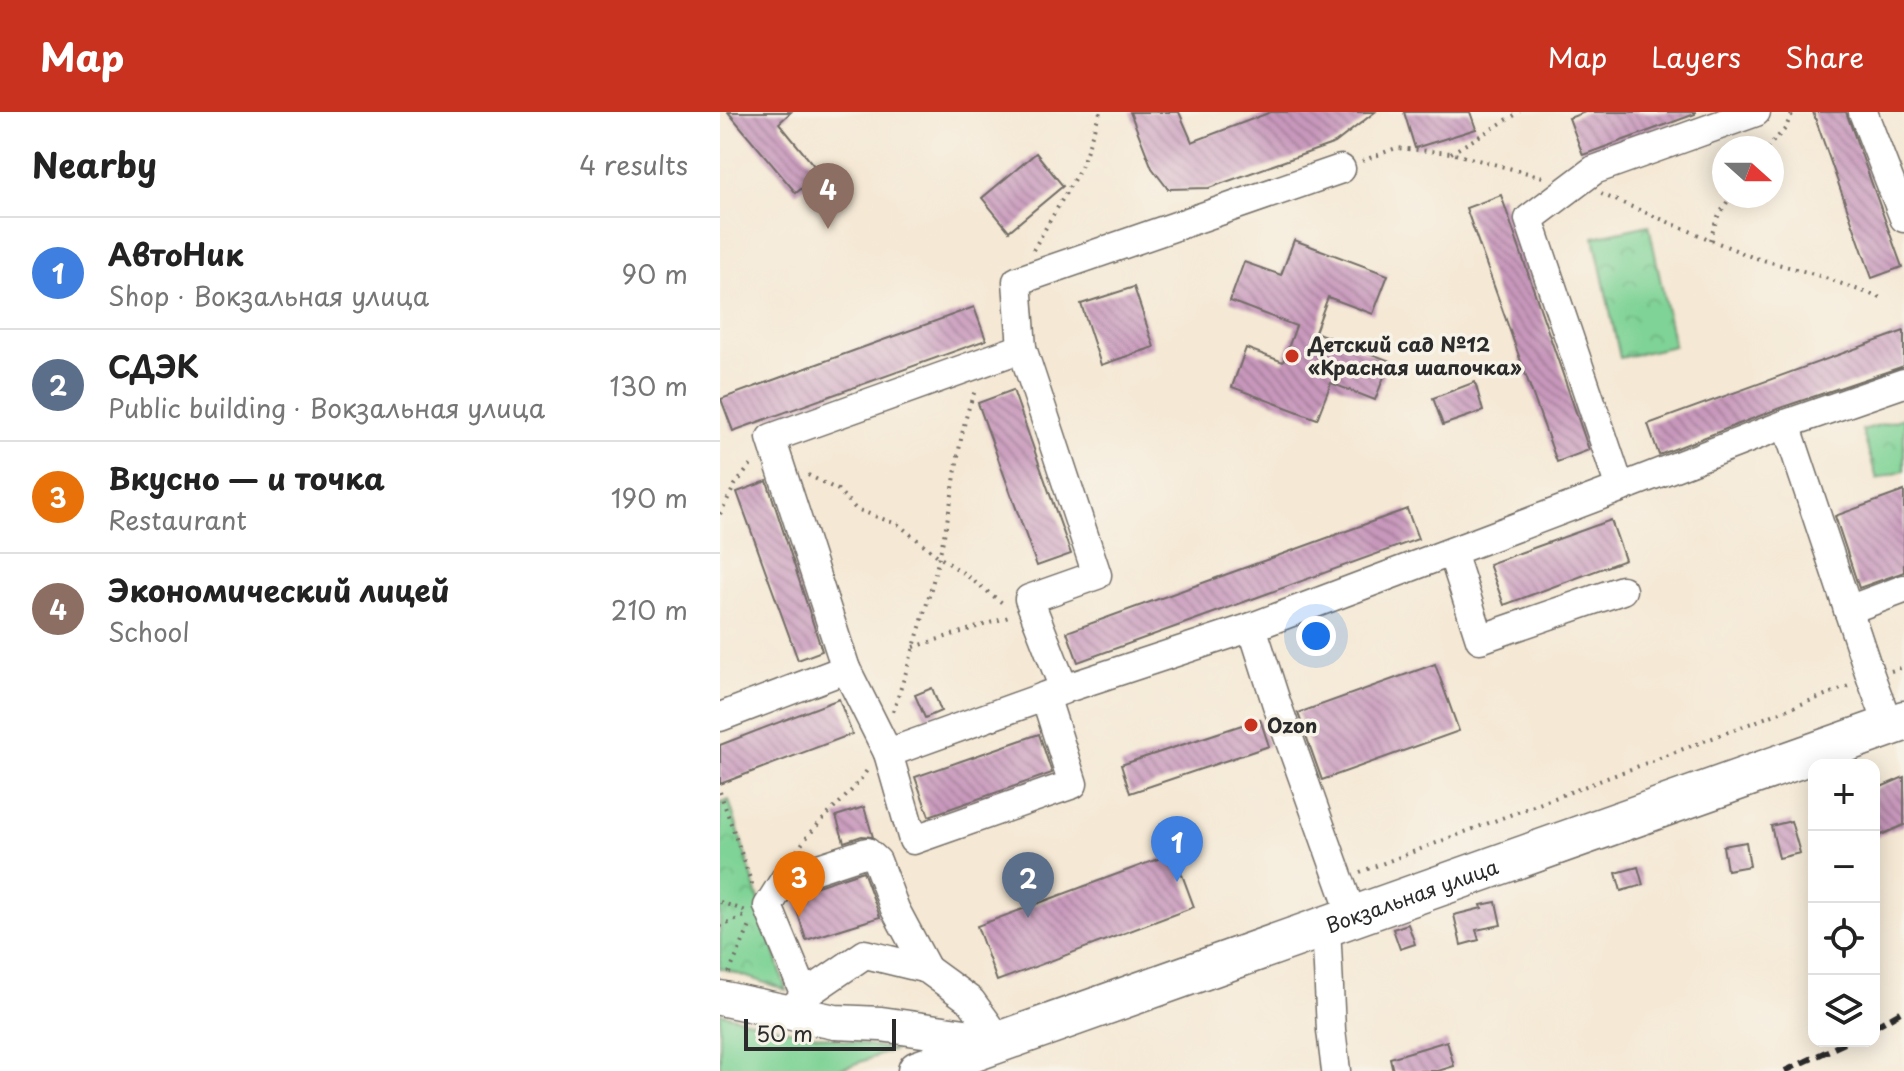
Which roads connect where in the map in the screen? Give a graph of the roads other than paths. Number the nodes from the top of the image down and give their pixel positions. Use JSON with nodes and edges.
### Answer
{"nodes":[{"id":1,"x":1756,"y":112,"type":"edge"},
{"id":2,"x":1863,"y":112,"type":"edge"},
{"id":3,"x":1341,"y":169,"type":"road end"},
{"id":4,"x":1904,"y":218,"type":"edge"},
{"id":5,"x":1022,"y":348,"type":"junction"},
{"id":6,"x":1904,"y":383,"type":"edge"},
{"id":7,"x":1786,"y":424,"type":"junction"},
{"id":8,"x":1620,"y":488,"type":"junction"},
{"id":9,"x":1452,"y":552,"type":"junction"},
{"id":10,"x":1904,"y":589,"type":"edge"},
{"id":11,"x":1622,"y":590,"type":"dead end"},
{"id":12,"x":1848,"y":610,"type":"junction"},
{"id":13,"x":1252,"y":627,"type":"junction"},
{"id":14,"x":846,"y":669,"type":"junction"},
{"id":15,"x":1054,"y":693,"type":"junction"},
{"id":16,"x":720,"y":717,"type":"edge"},
{"id":17,"x":1896,"y":723,"type":"edge"},
{"id":18,"x":888,"y":753,"type":"junction"},
{"id":19,"x":1339,"y":907,"type":"junction"},
{"id":20,"x":927,"y":969,"type":"junction"},
{"id":21,"x":720,"y":998,"type":"edge"},
{"id":22,"x":796,"y":1004,"type":"junction"},
{"id":23,"x":1000,"y":1041,"type":"junction"},
{"id":24,"x":918,"y":1071,"type":"edge"},
{"id":25,"x":1336,"y":1071,"type":"edge"}],
"edges":[{"from":1,"to":8,"type":"street"},
{"from":2,"to":4,"type":"street"},
{"from":3,"to":5,"type":"street"},
{"from":5,"to":14,"type":"street"},
{"from":5,"to":15,"type":"street"},
{"from":6,"to":7,"type":"street"},
{"from":7,"to":8,"type":"street"},
{"from":7,"to":12,"type":"street"},
{"from":8,"to":9,"type":"street"},
{"from":9,"to":11,"type":"street"},
{"from":9,"to":13,"type":"street"},
{"from":10,"to":12,"type":"street"},
{"from":12,"to":17,"type":"street"},
{"from":13,"to":15,"type":"street"},
{"from":13,"to":19,"type":"street"},
{"from":14,"to":16,"type":"street"},
{"from":14,"to":18,"type":"street"},
{"from":15,"to":18,"type":"street"},
{"from":15,"to":18,"type":"street"},
{"from":17,"to":19,"type":"highway","name":"Вокзальная улица"},
{"from":19,"to":23,"type":"highway","name":"Вокзальная улица"},
{"from":19,"to":25,"type":"street"},
{"from":20,"to":22,"type":"street"},
{"from":20,"to":22,"type":"street"},
{"from":20,"to":23,"type":"street"},
{"from":21,"to":22,"type":"main road"},
{"from":22,"to":23,"type":"main road"},
{"from":23,"to":24,"type":"highway","name":"Вокзальная улица"}]}
